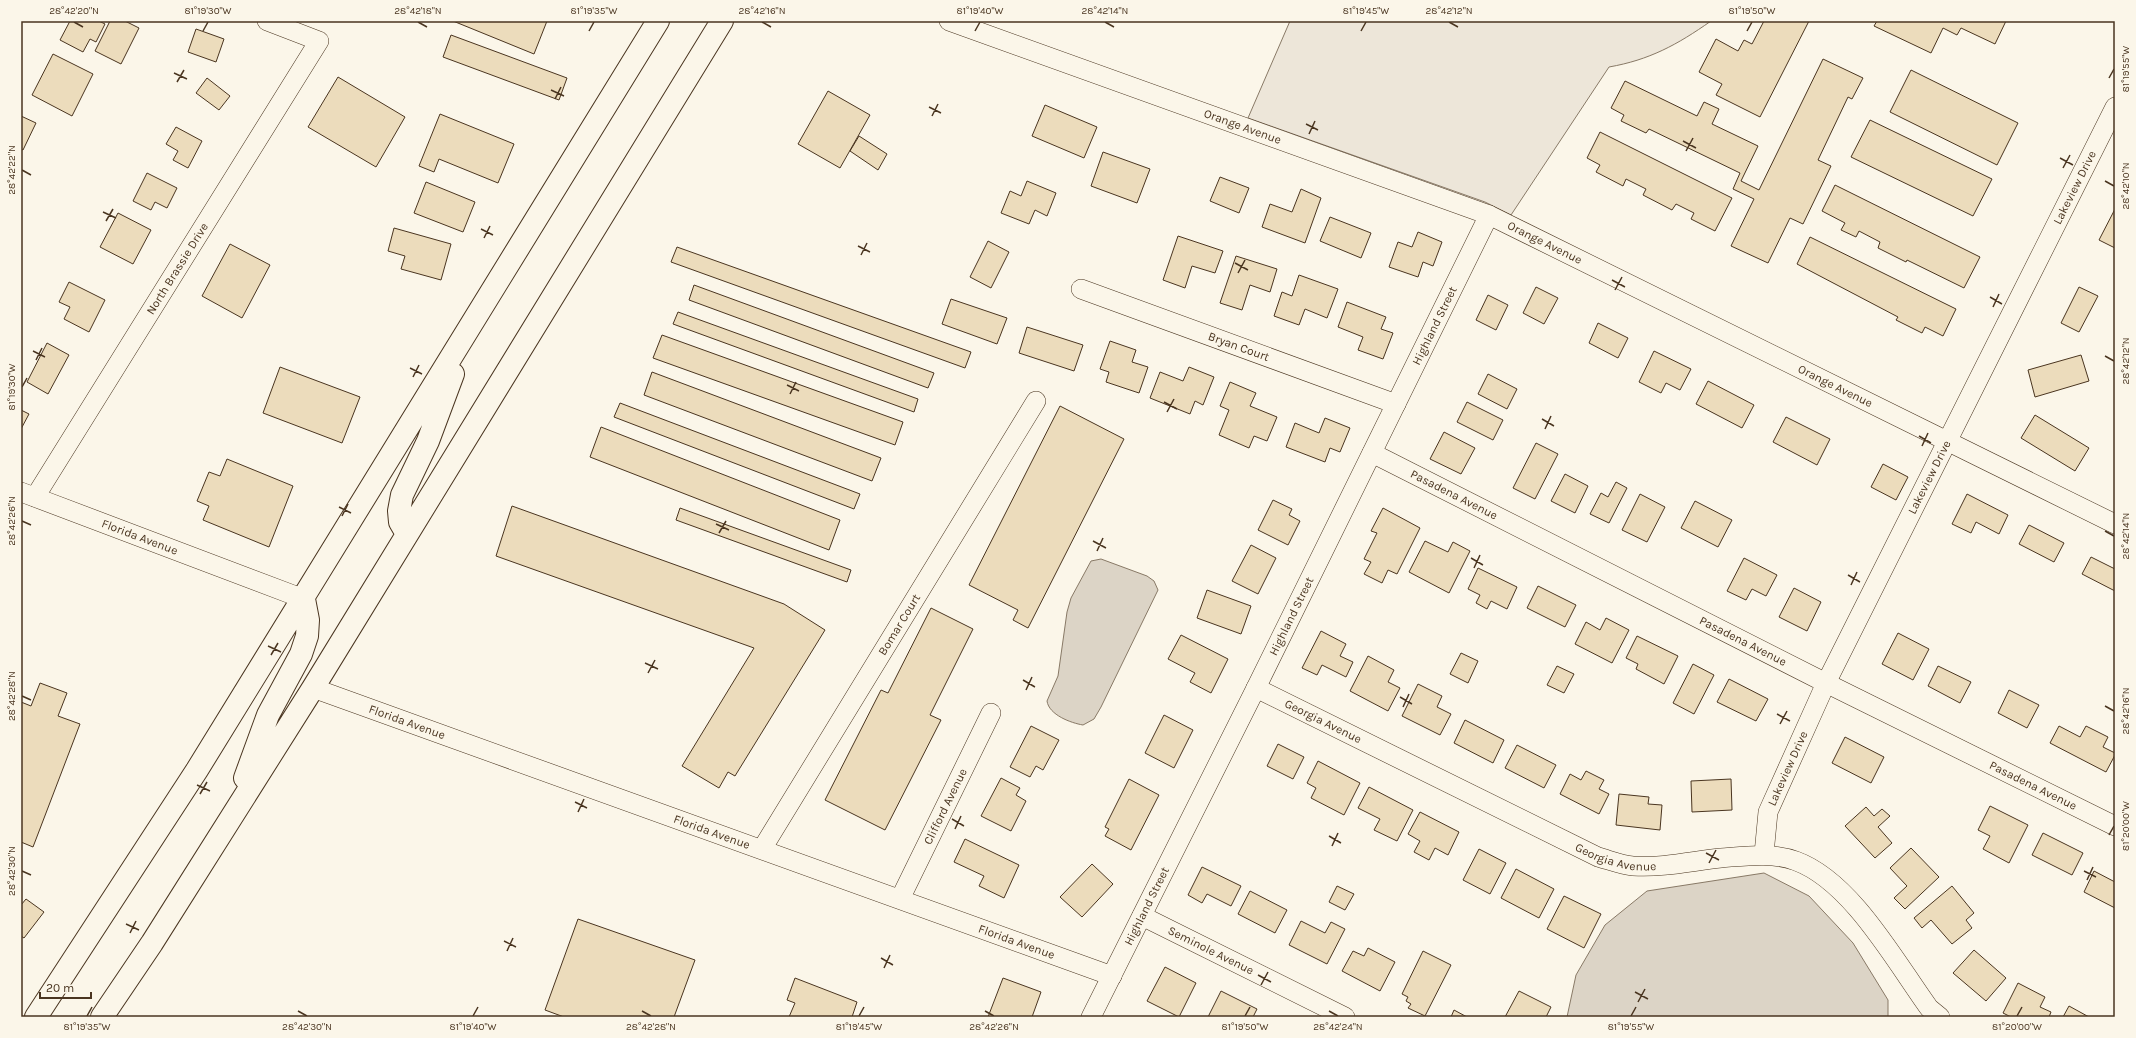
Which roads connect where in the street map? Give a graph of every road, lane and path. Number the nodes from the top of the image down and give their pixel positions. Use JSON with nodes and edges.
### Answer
{"nodes":[{"id":1,"x":267,"y":21,"type":"edge"},
{"id":2,"x":658,"y":21,"type":"edge"},
{"id":3,"x":722,"y":21,"type":"edge"},
{"id":4,"x":949,"y":21,"type":"edge"},
{"id":5,"x":2115,"y":107,"type":"edge"},
{"id":6,"x":1488,"y":215,"type":"junction"},
{"id":7,"x":1082,"y":289,"type":"dead end"},
{"id":8,"x":471,"y":326,"type":"junction"},
{"id":9,"x":1036,"y":402,"type":"dead end"},
{"id":10,"x":1396,"y":404,"type":"junction"},
{"id":11,"x":1948,"y":441,"type":"junction"},
{"id":12,"x":1372,"y":453,"type":"junction"},
{"id":13,"x":28,"y":495,"type":"edge"},
{"id":14,"x":2115,"y":524,"type":"edge"},
{"id":15,"x":407,"y":534,"type":"junction"},
{"id":16,"x":304,"y":599,"type":"junction"},
{"id":17,"x":1826,"y":684,"type":"junction"},
{"id":18,"x":313,"y":688,"type":"junction"},
{"id":19,"x":1256,"y":688,"type":"junction"},
{"id":20,"x":990,"y":713,"type":"dead end"},
{"id":21,"x":230,"y":818,"type":"junction"},
{"id":22,"x":2115,"y":826,"type":"edge"},
{"id":23,"x":762,"y":848,"type":"junction"},
{"id":24,"x":1764,"y":854,"type":"junction"},
{"id":25,"x":900,"y":899,"type":"junction"},
{"id":26,"x":1142,"y":916,"type":"junction"},
{"id":27,"x":1112,"y":976,"type":"junction"},
{"id":28,"x":36,"y":1017,"type":"edge"},
{"id":29,"x":102,"y":1017,"type":"edge"},
{"id":30,"x":1091,"y":1017,"type":"edge"},
{"id":31,"x":1345,"y":1017,"type":"edge"},
{"id":32,"x":1940,"y":1017,"type":"edge"}],
"edges":[{"from":1,"to":13,"type":"street","name":"North Brassie Drive"},
{"from":2,"to":8,"type":"main road"},
{"from":3,"to":15,"type":"main road"},
{"from":4,"to":6,"type":"street","name":"Orange Avenue"},
{"from":5,"to":11,"type":"street","name":"Lakeview Drive"},
{"from":6,"to":10,"type":"street","name":"Highland Street"},
{"from":6,"to":11,"type":"street","name":"Orange Avenue"},
{"from":7,"to":10,"type":"street","name":"Bryan Court"},
{"from":8,"to":15,"type":"main road"},
{"from":8,"to":16,"type":"main road"},
{"from":9,"to":23,"type":"street","name":"Bomar Court"},
{"from":10,"to":12,"type":"street","name":"Highland Street"},
{"from":11,"to":14,"type":"street","name":"Orange Avenue"},
{"from":11,"to":17,"type":"street","name":"Lakeview Drive"},
{"from":12,"to":17,"type":"street","name":"Pasadena Avenue"},
{"from":12,"to":19,"type":"street","name":"Highland Street"},
{"from":13,"to":16,"type":"street","name":"Florida Avenue"},
{"from":15,"to":18,"type":"main road"},
{"from":16,"to":21,"type":"main road"},
{"from":16,"to":28,"type":"main road"},
{"from":17,"to":22,"type":"street","name":"Pasadena Avenue"},
{"from":17,"to":24,"type":"street","name":"Lakeview Drive"},
{"from":18,"to":21,"type":"main road"},
{"from":18,"to":23,"type":"street","name":"Florida Avenue"},
{"from":19,"to":24,"type":"street","name":"Georgia Avenue"},
{"from":19,"to":26,"type":"street","name":"Highland Street"},
{"from":20,"to":25,"type":"street","name":"Clifford Avenue"},
{"from":21,"to":29,"type":"main road"},
{"from":23,"to":25,"type":"street","name":"Florida Avenue"},
{"from":24,"to":32,"type":"street","name":"Georgia Avenue"},
{"from":25,"to":27,"type":"street","name":"Florida Avenue"},
{"from":26,"to":27,"type":"street","name":"Highland Street"},
{"from":26,"to":31,"type":"street","name":"Seminole Avenue"},
{"from":27,"to":30,"type":"street","name":"Highland Street"}]}
